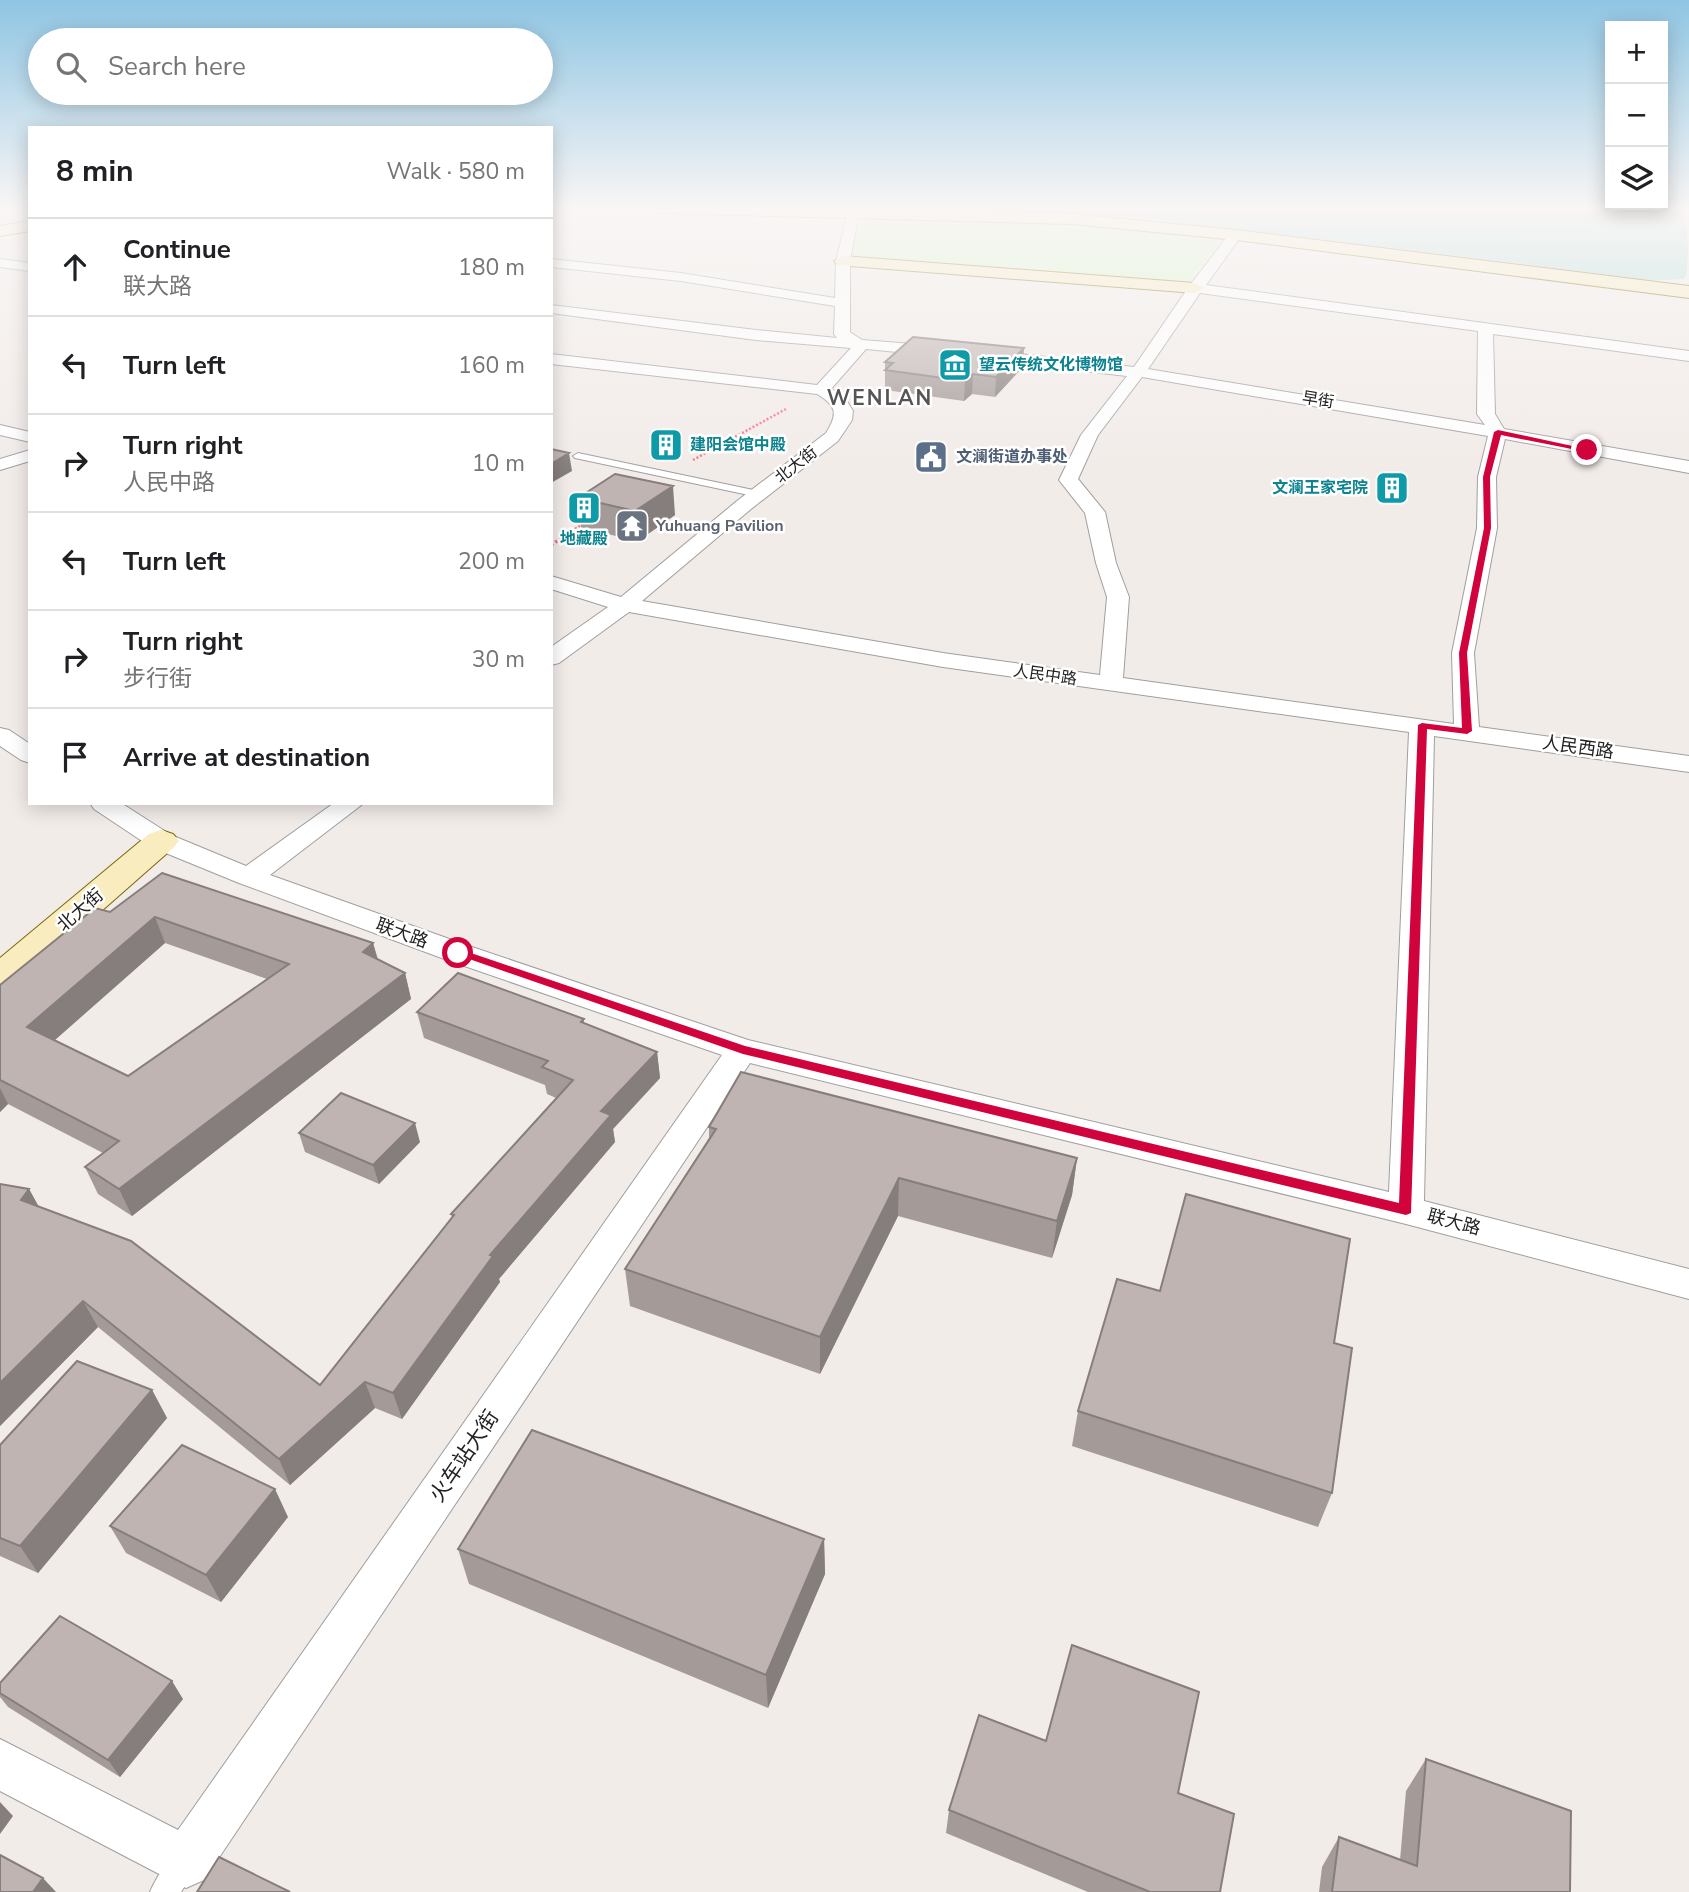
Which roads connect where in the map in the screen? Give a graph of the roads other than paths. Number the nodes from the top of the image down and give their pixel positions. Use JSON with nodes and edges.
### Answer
{"nodes":[{"id":1,"x":800,"y":296,"type":"edge"},
{"id":2,"x":842,"y":296,"type":"edge"},
{"id":3,"x":1189,"y":296,"type":"edge"},
{"id":4,"x":1257,"y":296,"type":"edge"},
{"id":5,"x":842,"y":303,"type":"junction"},
{"id":6,"x":553,"y":309,"type":"edge"},
{"id":7,"x":1486,"y":327,"type":"junction"},
{"id":8,"x":861,"y":345,"type":"junction"},
{"id":9,"x":1689,"y":356,"type":"edge"},
{"id":10,"x":553,"y":359,"type":"edge"},
{"id":11,"x":1138,"y":372,"type":"junction"},
{"id":12,"x":821,"y":390,"type":"junction"},
{"id":13,"x":0,"y":430,"type":"edge"},
{"id":14,"x":1498,"y":432,"type":"junction"},
{"id":15,"x":28,"y":437,"type":"edge"},
{"id":16,"x":28,"y":456,"type":"edge"},
{"id":17,"x":578,"y":456,"type":"dead end"},
{"id":18,"x":0,"y":465,"type":"edge"},
{"id":19,"x":1689,"y":467,"type":"edge"},
{"id":20,"x":758,"y":494,"type":"junction"},
{"id":21,"x":553,"y":583,"type":"edge"},
{"id":22,"x":625,"y":605,"type":"junction"},
{"id":23,"x":553,"y":657,"type":"edge"},
{"id":24,"x":1111,"y":684,"type":"junction"},
{"id":25,"x":1422,"y":725,"type":"junction"},
{"id":26,"x":1467,"y":731,"type":"junction"},
{"id":27,"x":0,"y":734,"type":"edge"},
{"id":28,"x":28,"y":754,"type":"edge"},
{"id":29,"x":1689,"y":764,"type":"edge"},
{"id":30,"x":106,"y":805,"type":"edge"},
{"id":31,"x":348,"y":805,"type":"edge"},
{"id":32,"x":161,"y":841,"type":"junction"},
{"id":33,"x":249,"y":877,"type":"junction"},
{"id":34,"x":0,"y":979,"type":"edge"},
{"id":35,"x":743,"y":1050,"type":"junction"},
{"id":36,"x":1406,"y":1210,"type":"junction"},
{"id":37,"x":1689,"y":1284,"type":"edge"},
{"id":38,"x":0,"y":1764,"type":"edge"},
{"id":39,"x":175,"y":1877,"type":"edge"}],
"edges":[{"from":1,"to":5,"type":"street"},
{"from":2,"to":5,"type":"street"},
{"from":3,"to":11,"type":"street"},
{"from":4,"to":7,"type":"street"},
{"from":5,"to":8,"type":"street"},
{"from":6,"to":8,"type":"street","name":"早街"},
{"from":7,"to":9,"type":"street"},
{"from":7,"to":14,"type":"street"},
{"from":8,"to":11,"type":"street","name":"早街"},
{"from":8,"to":12,"type":"street"},
{"from":10,"to":12,"type":"street"},
{"from":11,"to":14,"type":"street","name":"早街"},
{"from":11,"to":24,"type":"street"},
{"from":12,"to":20,"type":"street","name":"北大街"},
{"from":13,"to":15,"type":"street"},
{"from":14,"to":19,"type":"street","name":"早街"},
{"from":14,"to":26,"type":"street"},
{"from":16,"to":18,"type":"street"},
{"from":17,"to":20,"type":"lane"},
{"from":20,"to":22,"type":"street","name":"北大街"},
{"from":21,"to":22,"type":"street","name":"人民中路"},
{"from":22,"to":23,"type":"street","name":"北大街"},
{"from":22,"to":24,"type":"street","name":"人民中路"},
{"from":24,"to":25,"type":"street","name":"人民中路"},
{"from":25,"to":26,"type":"street","name":"人民中路"},
{"from":25,"to":36,"type":"street"},
{"from":26,"to":29,"type":"street","name":"人民西路"},
{"from":27,"to":28,"type":"street"},
{"from":30,"to":32,"type":"street","name":"联大路"},
{"from":31,"to":33,"type":"street"},
{"from":32,"to":33,"type":"street","name":"联大路"},
{"from":32,"to":34,"type":"main road","name":"北大街"},
{"from":33,"to":35,"type":"street","name":"联大路"},
{"from":35,"to":36,"type":"street","name":"联大路"},
{"from":35,"to":39,"type":"street","name":"火车站大街"},
{"from":36,"to":37,"type":"street","name":"联大路"},
{"from":38,"to":39,"type":"street"}]}
